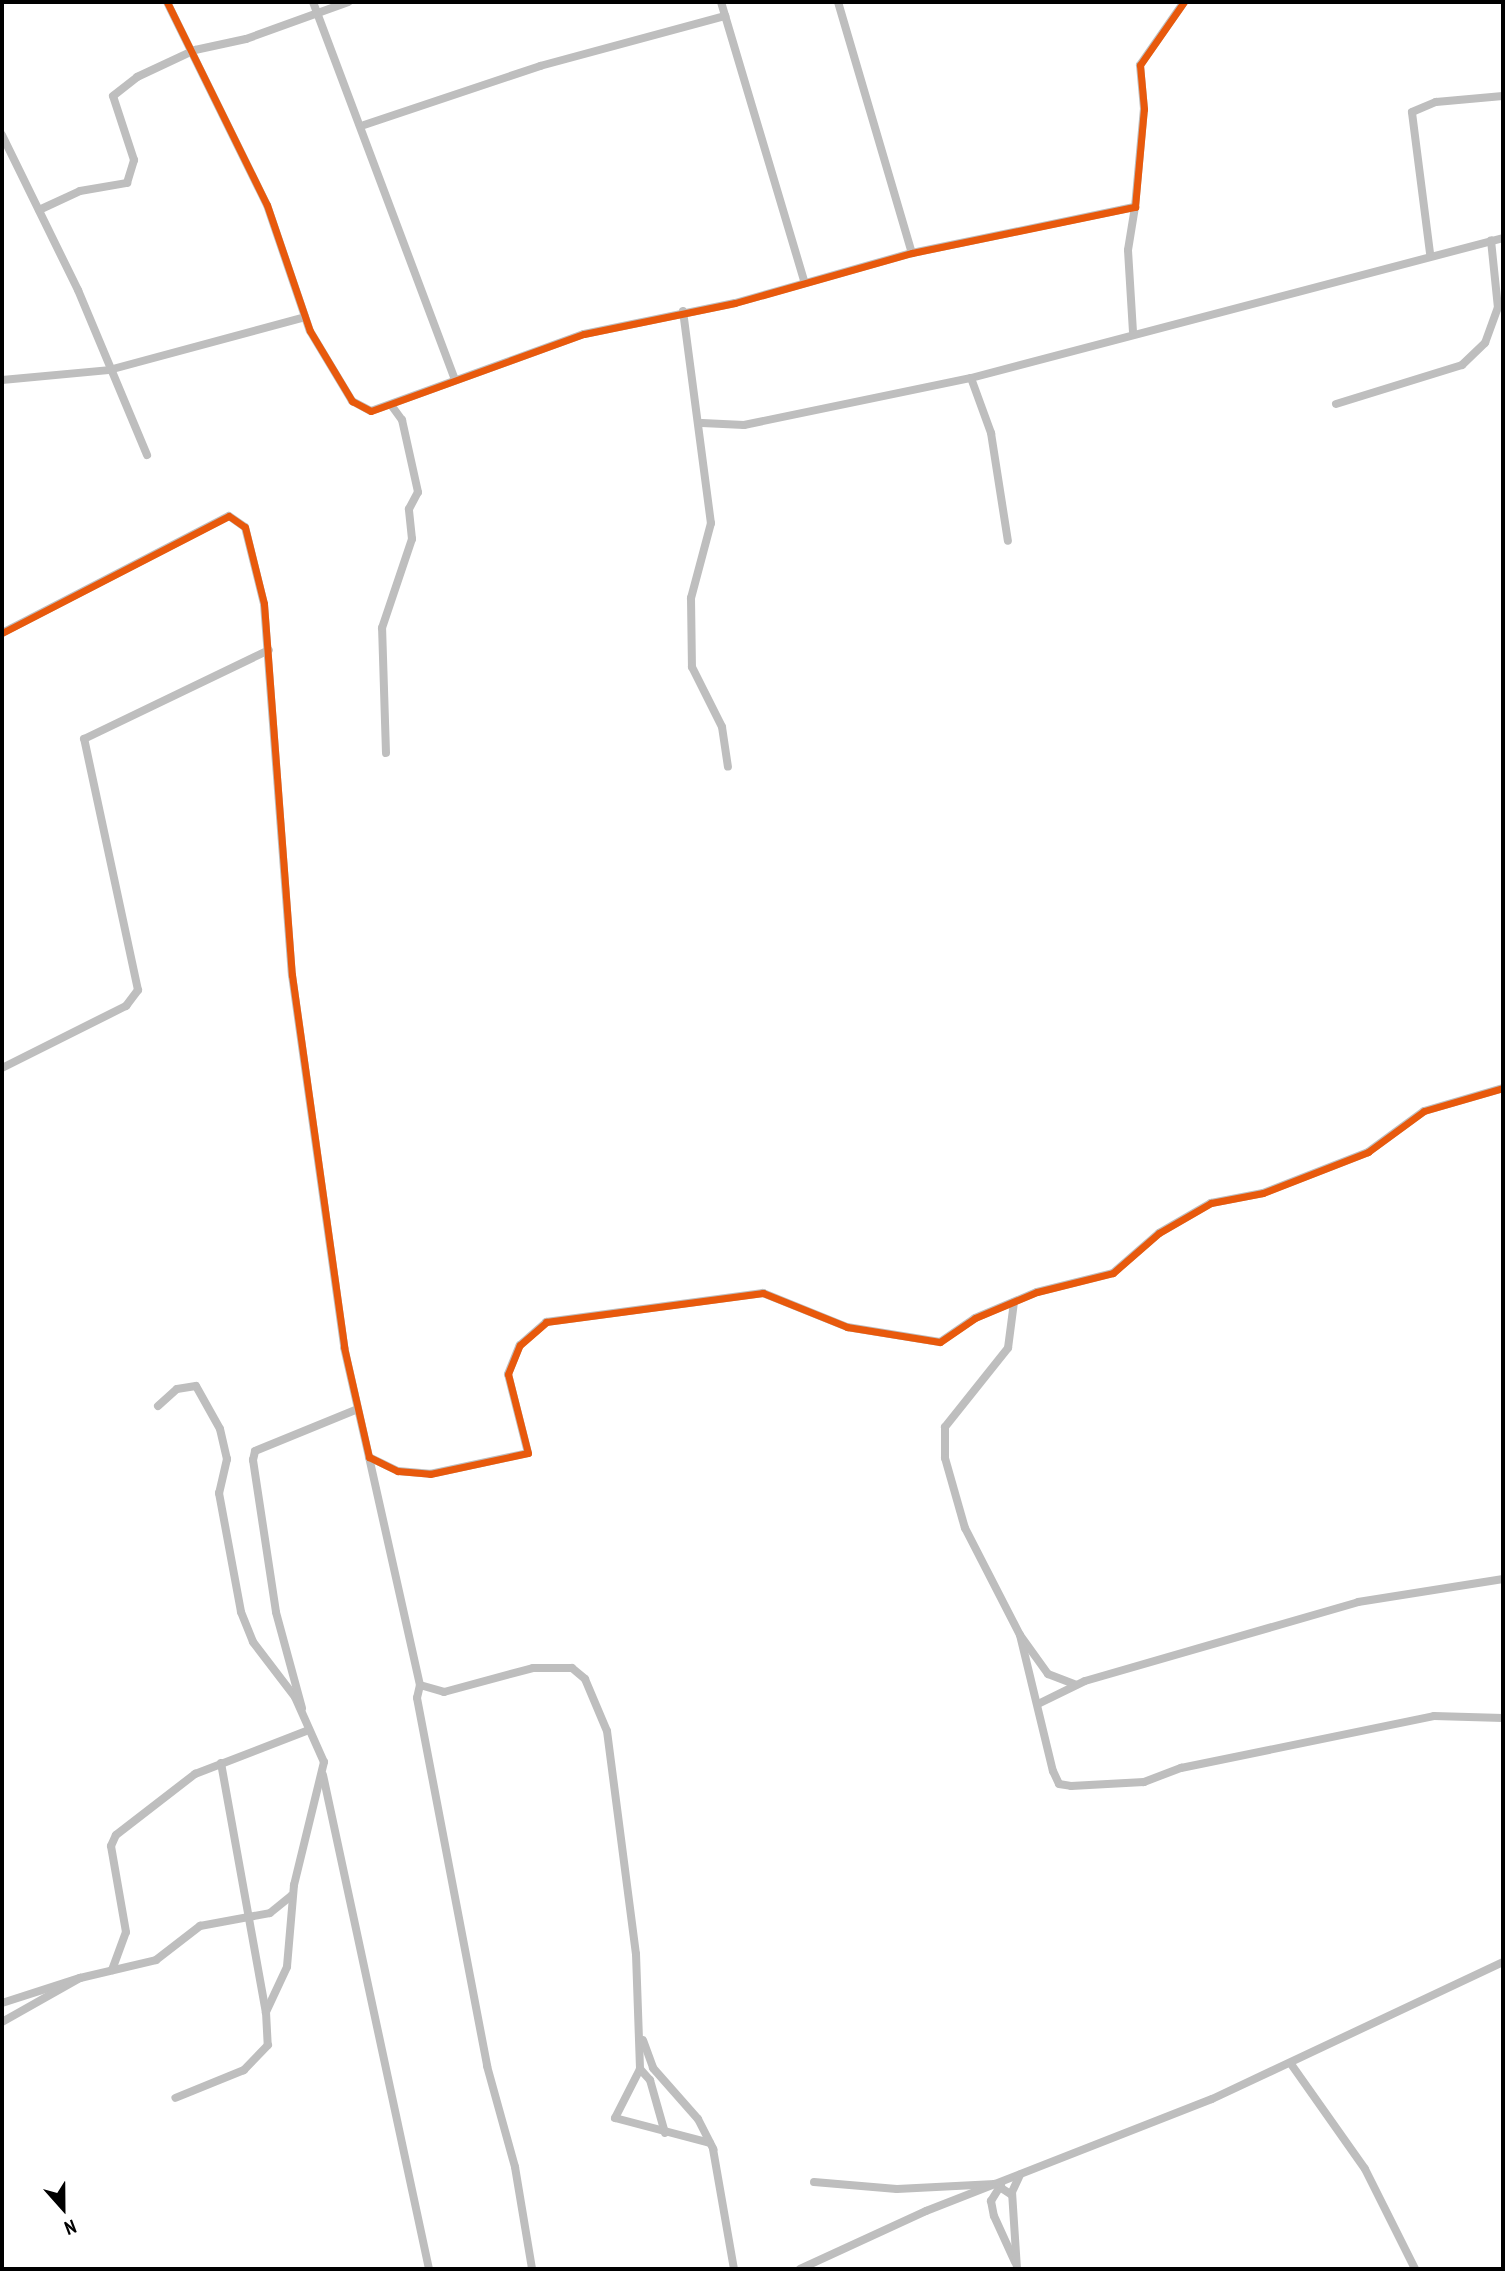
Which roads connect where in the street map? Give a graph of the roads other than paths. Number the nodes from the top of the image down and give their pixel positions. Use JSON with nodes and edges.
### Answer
{"nodes":[{"id":1,"x":167,"y":2,"type":"edge"},
{"id":2,"x":313,"y":2,"type":"edge"},
{"id":3,"x":348,"y":2,"type":"edge"},
{"id":4,"x":722,"y":2,"type":"edge"},
{"id":5,"x":838,"y":2,"type":"edge"},
{"id":6,"x":1184,"y":2,"type":"edge"},
{"id":7,"x":316,"y":13,"type":"junction"},
{"id":8,"x":725,"y":16,"type":"junction"},
{"id":9,"x":195,"y":50,"type":"junction"},
{"id":10,"x":1503,"y":96,"type":"edge"},
{"id":11,"x":364,"y":125,"type":"junction"},
{"id":12,"x":2,"y":135,"type":"edge"},
{"id":13,"x":1135,"y":207,"type":"junction"},
{"id":14,"x":39,"y":210,"type":"junction"},
{"id":15,"x":1503,"y":238,"type":"edge"},
{"id":16,"x":1492,"y":240,"type":"junction"},
{"id":17,"x":912,"y":253,"type":"junction"},
{"id":18,"x":1430,"y":253,"type":"junction"},
{"id":19,"x":805,"y":283,"type":"junction"},
{"id":20,"x":683,"y":311,"type":"junction"},
{"id":21,"x":305,"y":317,"type":"junction"},
{"id":22,"x":1133,"y":332,"type":"junction"},
{"id":23,"x":109,"y":370,"type":"junction"},
{"id":24,"x":454,"y":377,"type":"junction"},
{"id":25,"x":971,"y":378,"type":"junction"},
{"id":26,"x":2,"y":380,"type":"edge"},
{"id":27,"x":1336,"y":404,"type":"dead end"},
{"id":28,"x":392,"y":406,"type":"junction"},
{"id":29,"x":702,"y":423,"type":"junction"},
{"id":30,"x":146,"y":455,"type":"dead end"},
{"id":31,"x":1008,"y":541,"type":"dead end"},
{"id":32,"x":2,"y":633,"type":"edge"},
{"id":33,"x":268,"y":650,"type":"junction"},
{"id":34,"x":386,"y":753,"type":"dead end"},
{"id":35,"x":728,"y":767,"type":"dead end"},
{"id":36,"x":2,"y":1068,"type":"edge"},
{"id":37,"x":1503,"y":1088,"type":"edge"},
{"id":38,"x":1014,"y":1302,"type":"junction"},
{"id":39,"x":158,"y":1406,"type":"dead end"},
{"id":40,"x":358,"y":1409,"type":"junction"},
{"id":41,"x":369,"y":1457,"type":"junction"},
{"id":42,"x":1503,"y":1579,"type":"edge"},
{"id":43,"x":1020,"y":1635,"type":"junction"},
{"id":44,"x":420,"y":1685,"type":"junction"},
{"id":45,"x":1076,"y":1685,"type":"junction"},
{"id":46,"x":1038,"y":1704,"type":"junction"},
{"id":47,"x":303,"y":1715,"type":"junction"},
{"id":48,"x":1503,"y":1718,"type":"edge"},
{"id":49,"x":309,"y":1730,"type":"junction"},
{"id":50,"x":221,"y":1763,"type":"junction"},
{"id":51,"x":322,"y":1772,"type":"junction"},
{"id":52,"x":292,"y":1895,"type":"junction"},
{"id":53,"x":248,"y":1916,"type":"junction"},
{"id":54,"x":1503,"y":1962,"type":"edge"},
{"id":55,"x":112,"y":1970,"type":"junction"},
{"id":56,"x":80,"y":1978,"type":"junction"},
{"id":57,"x":2,"y":2003,"type":"edge"},
{"id":58,"x":266,"y":2012,"type":"junction"},
{"id":59,"x":2,"y":2022,"type":"edge"},
{"id":60,"x":640,"y":2034,"type":"junction"},
{"id":61,"x":1291,"y":2064,"type":"junction"},
{"id":62,"x":640,"y":2069,"type":"junction"},
{"id":63,"x":176,"y":2098,"type":"dead end"},
{"id":64,"x":665,"y":2133,"type":"junction"},
{"id":65,"x":710,"y":2143,"type":"junction"},
{"id":66,"x":1020,"y":2175,"type":"junction"},
{"id":67,"x":814,"y":2182,"type":"dead end"},
{"id":68,"x":1000,"y":2184,"type":"junction"},
{"id":69,"x":979,"y":2191,"type":"junction"},
{"id":70,"x":1012,"y":2195,"type":"junction"},
{"id":71,"x":992,"y":2202,"type":"junction"},
{"id":72,"x":1016,"y":2266,"type":"edge"},
{"id":73,"x":429,"y":2269,"type":"edge"},
{"id":74,"x":532,"y":2269,"type":"edge"},
{"id":75,"x":734,"y":2269,"type":"edge"},
{"id":76,"x":800,"y":2269,"type":"edge"},
{"id":77,"x":1415,"y":2269,"type":"edge"}],
"edges":[{"from":1,"to":9,"type":"street"},
{"from":2,"to":7,"type":"street"},
{"from":3,"to":7,"type":"street"},
{"from":4,"to":8,"type":"street"},
{"from":5,"to":17,"type":"street"},
{"from":6,"to":13,"type":"street"},
{"from":7,"to":9,"type":"street"},
{"from":7,"to":11,"type":"street"},
{"from":8,"to":11,"type":"street"},
{"from":8,"to":19,"type":"street"},
{"from":9,"to":14,"type":"street"},
{"from":9,"to":21,"type":"street"},
{"from":10,"to":18,"type":"street"},
{"from":11,"to":24,"type":"street"},
{"from":12,"to":14,"type":"street"},
{"from":13,"to":17,"type":"street"},
{"from":13,"to":22,"type":"street"},
{"from":14,"to":23,"type":"street"},
{"from":15,"to":16,"type":"street"},
{"from":16,"to":18,"type":"street"},
{"from":16,"to":27,"type":"street"},
{"from":17,"to":19,"type":"street"},
{"from":18,"to":22,"type":"street"},
{"from":19,"to":20,"type":"street"},
{"from":20,"to":24,"type":"street"},
{"from":20,"to":29,"type":"street"},
{"from":21,"to":23,"type":"street"},
{"from":21,"to":28,"type":"street"},
{"from":22,"to":25,"type":"street"},
{"from":23,"to":26,"type":"street"},
{"from":23,"to":30,"type":"street"},
{"from":24,"to":28,"type":"street"},
{"from":25,"to":29,"type":"street"},
{"from":25,"to":31,"type":"street"},
{"from":28,"to":34,"type":"street"},
{"from":29,"to":35,"type":"street"},
{"from":32,"to":33,"type":"street"},
{"from":33,"to":36,"type":"street"},
{"from":33,"to":40,"type":"street"},
{"from":37,"to":38,"type":"street"},
{"from":38,"to":41,"type":"street"},
{"from":38,"to":43,"type":"street"},
{"from":39,"to":47,"type":"street"},
{"from":40,"to":41,"type":"street"},
{"from":40,"to":47,"type":"street"},
{"from":41,"to":44,"type":"street"},
{"from":42,"to":45,"type":"street"},
{"from":43,"to":45,"type":"street"},
{"from":43,"to":46,"type":"street"},
{"from":44,"to":60,"type":"street"},
{"from":44,"to":74,"type":"street"},
{"from":45,"to":46,"type":"street"},
{"from":46,"to":48,"type":"street"},
{"from":47,"to":49,"type":"street"},
{"from":49,"to":50,"type":"street"},
{"from":49,"to":51,"type":"street"},
{"from":50,"to":53,"type":"street"},
{"from":50,"to":55,"type":"street"},
{"from":51,"to":52,"type":"street"},
{"from":51,"to":73,"type":"street"},
{"from":52,"to":53,"type":"street"},
{"from":52,"to":58,"type":"street"},
{"from":53,"to":55,"type":"street"},
{"from":53,"to":58,"type":"street"},
{"from":54,"to":61,"type":"street"},
{"from":55,"to":56,"type":"street"},
{"from":56,"to":57,"type":"street"},
{"from":56,"to":59,"type":"street"},
{"from":58,"to":63,"type":"street"},
{"from":60,"to":62,"type":"street"},
{"from":60,"to":65,"type":"street"},
{"from":61,"to":66,"type":"street"},
{"from":61,"to":77,"type":"street"},
{"from":62,"to":64,"type":"street"},
{"from":62,"to":64,"type":"street"},
{"from":64,"to":65,"type":"street"},
{"from":65,"to":75,"type":"street"},
{"from":66,"to":68,"type":"street"},
{"from":66,"to":70,"type":"street"},
{"from":67,"to":68,"type":"street"},
{"from":68,"to":69,"type":"street"},
{"from":68,"to":70,"type":"street"},
{"from":68,"to":71,"type":"street"},
{"from":69,"to":71,"type":"street"},
{"from":69,"to":76,"type":"street"},
{"from":70,"to":72,"type":"street"},
{"from":71,"to":72,"type":"street"}]}
